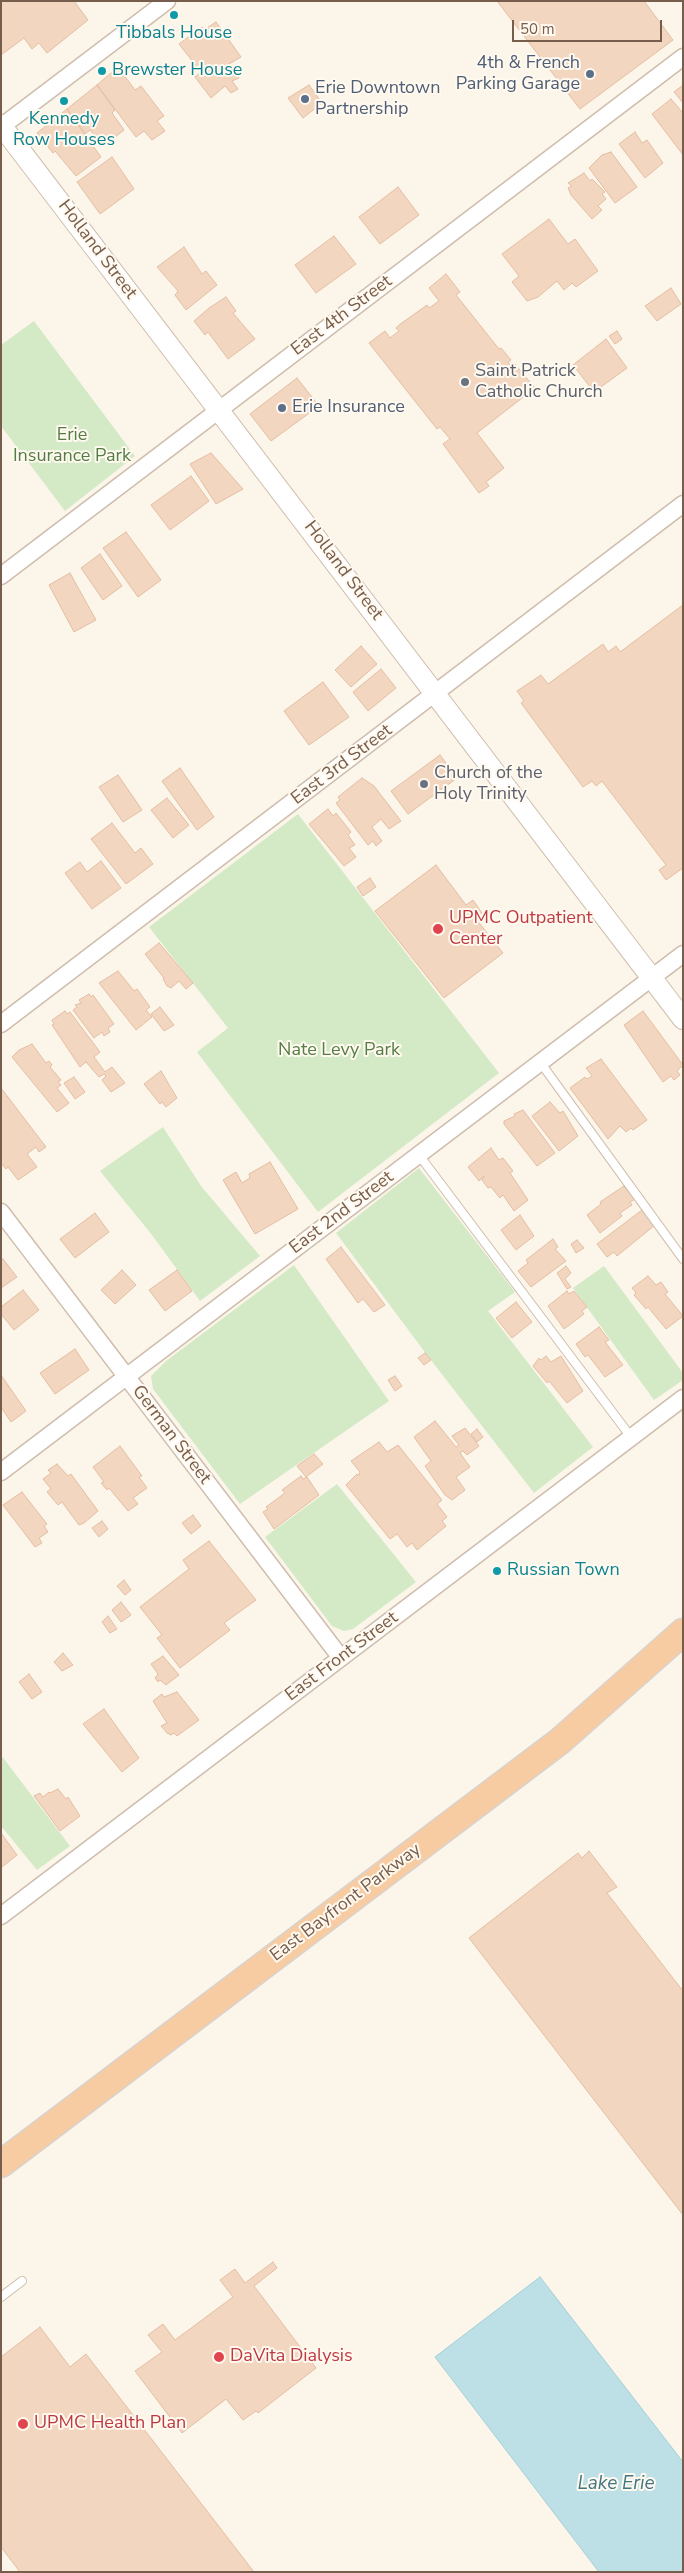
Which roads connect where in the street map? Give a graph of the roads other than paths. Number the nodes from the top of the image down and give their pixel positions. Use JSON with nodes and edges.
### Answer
{"nodes":[{"id":1,"x":167,"y":1,"type":"edge"},
{"id":2,"x":683,"y":57,"type":"edge"},
{"id":3,"x":2,"y":126,"type":"edge"},
{"id":4,"x":219,"y":410,"type":"junction"},
{"id":5,"x":683,"y":504,"type":"edge"},
{"id":6,"x":1,"y":576,"type":"edge"},
{"id":7,"x":436,"y":693,"type":"junction"},
{"id":8,"x":683,"y":954,"type":"edge"},
{"id":9,"x":652,"y":977,"type":"junction"},
{"id":10,"x":683,"y":1019,"type":"edge"},
{"id":11,"x":1,"y":1024,"type":"edge"},
{"id":12,"x":540,"y":1062,"type":"junction"},
{"id":13,"x":419,"y":1155,"type":"junction"},
{"id":14,"x":1,"y":1212,"type":"edge"},
{"id":15,"x":683,"y":1259,"type":"edge"},
{"id":16,"x":126,"y":1377,"type":"junction"},
{"id":17,"x":683,"y":1398,"type":"edge"},
{"id":18,"x":631,"y":1437,"type":"junction"},
{"id":19,"x":1,"y":1472,"type":"edge"},
{"id":20,"x":683,"y":1632,"type":"edge"},
{"id":21,"x":341,"y":1658,"type":"junction"},
{"id":22,"x":1,"y":1916,"type":"edge"},
{"id":23,"x":1,"y":2164,"type":"edge"},
{"id":24,"x":22,"y":2281,"type":"dead end"},
{"id":25,"x":1,"y":2297,"type":"edge"}],
"edges":[{"from":1,"to":3,"type":"street"},
{"from":2,"to":4,"type":"street","name":"East 4th Street"},
{"from":3,"to":4,"type":"street","name":"Holland Street"},
{"from":4,"to":6,"type":"street","name":"East 4th Street"},
{"from":4,"to":7,"type":"street","name":"Holland Street"},
{"from":5,"to":7,"type":"street","name":"East 3rd Street"},
{"from":7,"to":9,"type":"street","name":"Holland Street"},
{"from":7,"to":11,"type":"street","name":"East 3rd Street"},
{"from":8,"to":9,"type":"street","name":"East 2nd Street"},
{"from":9,"to":10,"type":"street","name":"Holland Street"},
{"from":9,"to":12,"type":"street","name":"East 2nd Street"},
{"from":12,"to":13,"type":"street","name":"East 2nd Street"},
{"from":12,"to":15,"type":"lane"},
{"from":13,"to":16,"type":"street","name":"East 2nd Street"},
{"from":13,"to":18,"type":"lane"},
{"from":14,"to":16,"type":"street","name":"German Street"},
{"from":16,"to":19,"type":"street","name":"East 2nd Street"},
{"from":16,"to":21,"type":"street","name":"German Street"},
{"from":17,"to":18,"type":"street","name":"East Front Street"},
{"from":18,"to":21,"type":"street","name":"East Front Street"},
{"from":20,"to":23,"type":"highway","name":"East Bayfront Parkway"},
{"from":21,"to":22,"type":"street","name":"East Front Street"},
{"from":24,"to":25,"type":"lane"}]}
